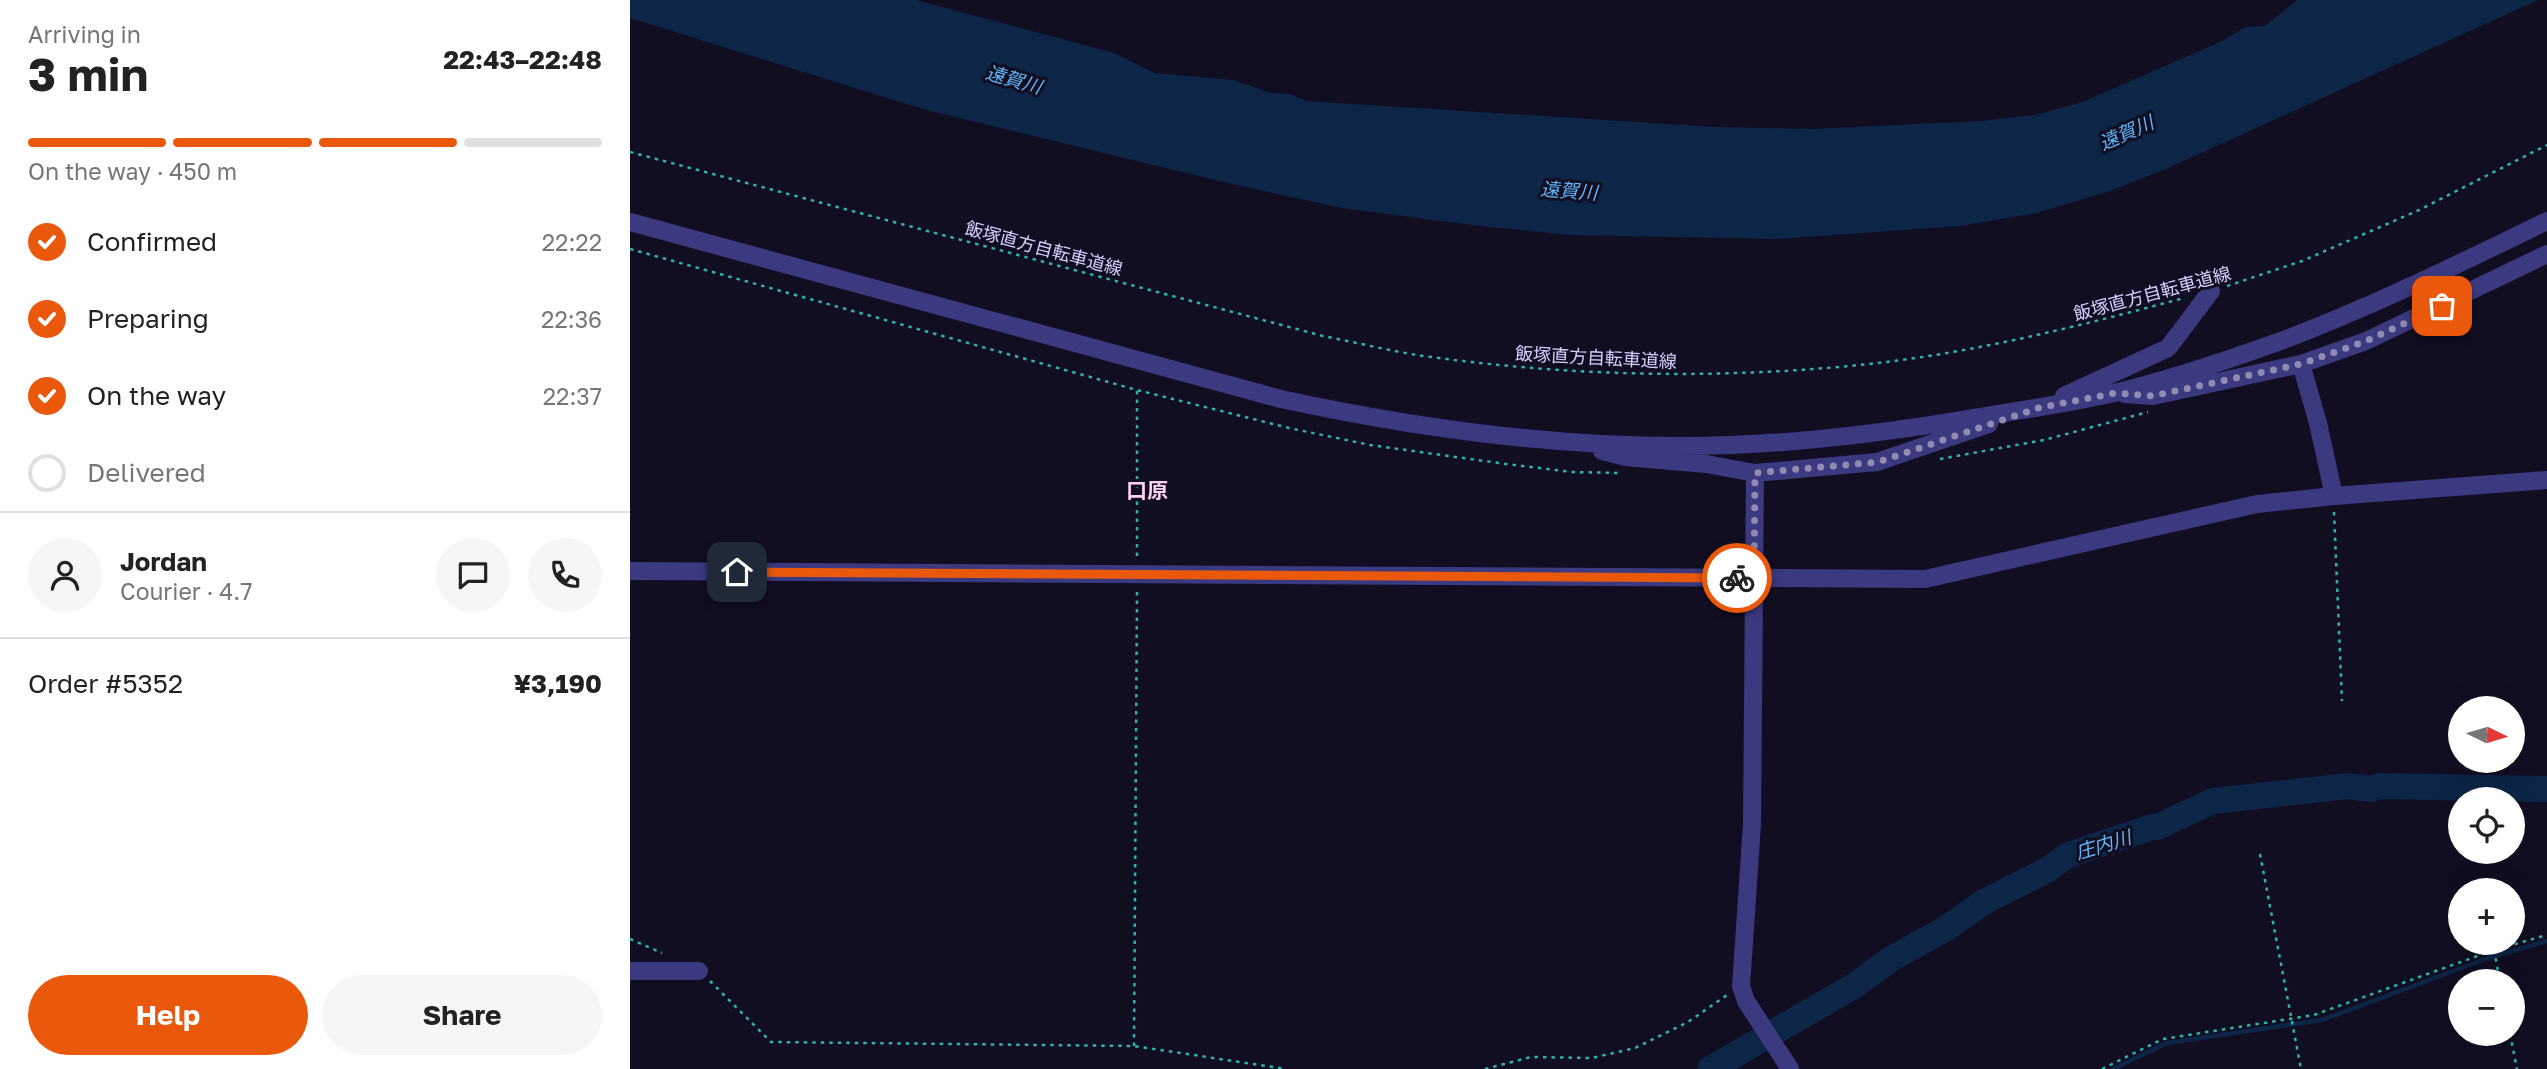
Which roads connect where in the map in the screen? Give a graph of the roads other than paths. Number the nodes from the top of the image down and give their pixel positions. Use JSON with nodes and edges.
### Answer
{"nodes":[{"id":1,"x":2547,"y":221,"type":"edge"},
{"id":2,"x":630,"y":222,"type":"edge"},
{"id":3,"x":2547,"y":254,"type":"edge"},
{"id":4,"x":2211,"y":291,"type":"road end"},
{"id":5,"x":2301,"y":364,"type":"junction"},
{"id":6,"x":2115,"y":393,"type":"junction"},
{"id":7,"x":2038,"y":408,"type":"junction"},
{"id":8,"x":1572,"y":442,"type":"junction"},
{"id":9,"x":1755,"y":473,"type":"junction"},
{"id":10,"x":2547,"y":480,"type":"edge"},
{"id":11,"x":2334,"y":496,"type":"junction"},
{"id":12,"x":630,"y":571,"type":"edge"},
{"id":13,"x":1754,"y":579,"type":"junction"},
{"id":14,"x":630,"y":971,"type":"edge"},
{"id":15,"x":699,"y":971,"type":"road end"},
{"id":16,"x":1790,"y":1069,"type":"edge"}],
"edges":[{"from":1,"to":6,"type":"street"},
{"from":2,"to":8,"type":"street"},
{"from":3,"to":5,"type":"street"},
{"from":4,"to":7,"type":"street"},
{"from":5,"to":6,"type":"street"},
{"from":5,"to":11,"type":"street"},
{"from":6,"to":7,"type":"street"},
{"from":7,"to":8,"type":"street"},
{"from":7,"to":9,"type":"street"},
{"from":8,"to":9,"type":"street"},
{"from":9,"to":13,"type":"street"},
{"from":10,"to":11,"type":"street"},
{"from":11,"to":13,"type":"street"},
{"from":12,"to":13,"type":"street"},
{"from":13,"to":16,"type":"street"},
{"from":14,"to":15,"type":"street"}]}
